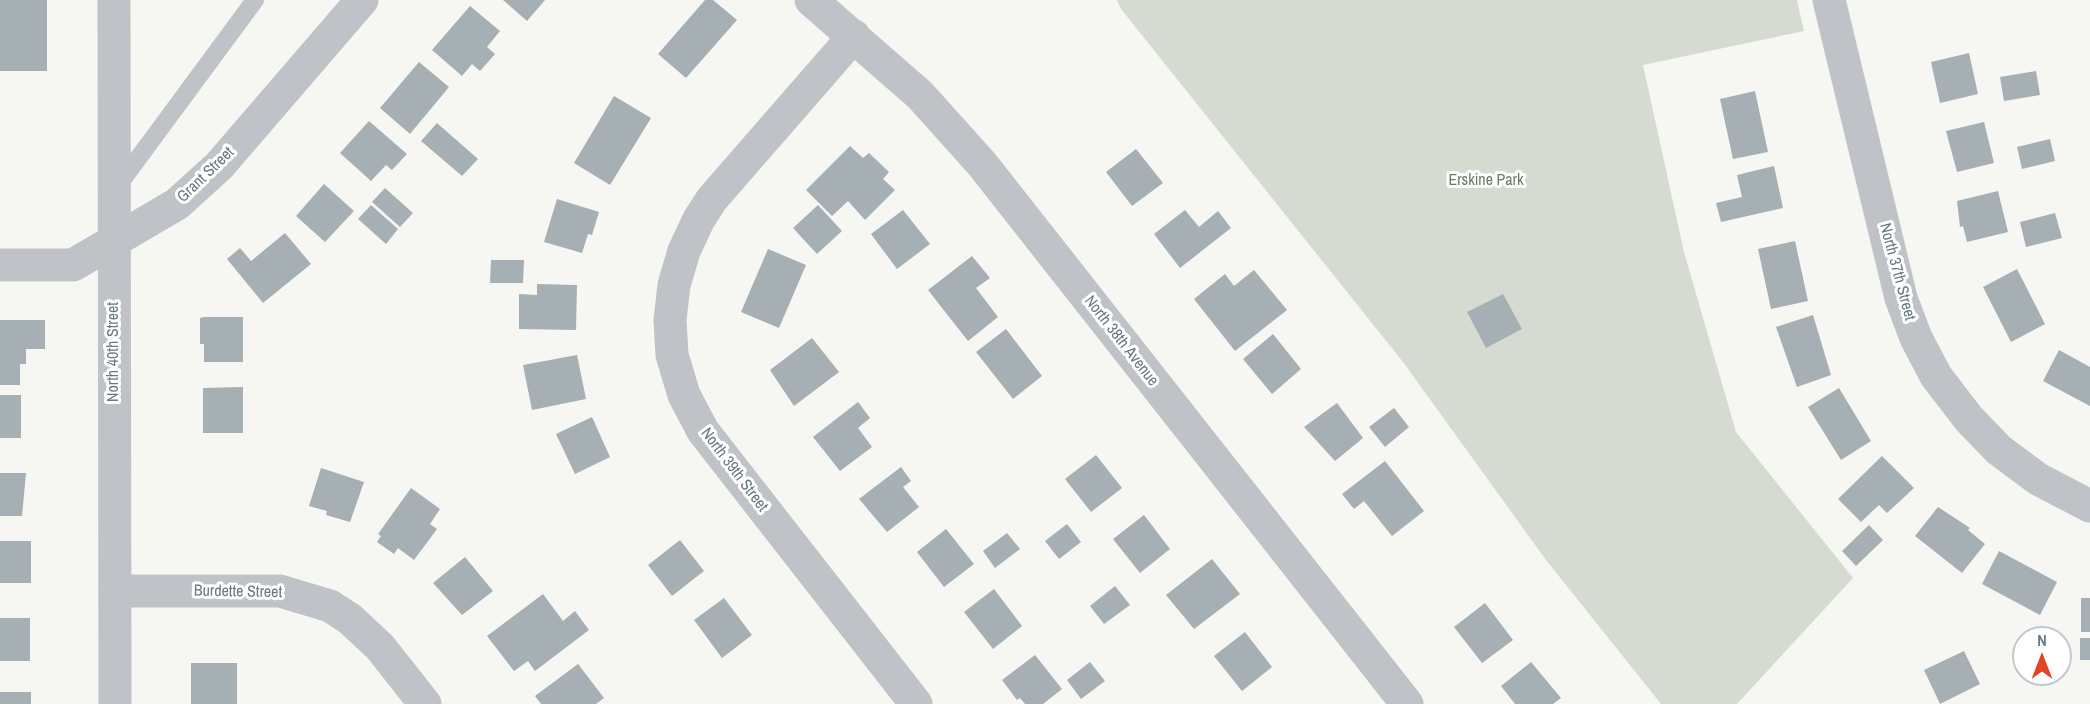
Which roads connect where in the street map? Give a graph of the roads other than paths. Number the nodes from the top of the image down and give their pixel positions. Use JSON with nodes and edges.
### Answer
{"nodes":[{"id":1,"x":114,"y":0,"type":"edge"},
{"id":2,"x":255,"y":0,"type":"edge"},
{"id":3,"x":362,"y":0,"type":"edge"},
{"id":4,"x":811,"y":0,"type":"edge"},
{"id":5,"x":1829,"y":0,"type":"edge"},
{"id":6,"x":854,"y":36,"type":"junction"},
{"id":7,"x":114,"y":192,"type":"junction"},
{"id":8,"x":114,"y":241,"type":"junction"},
{"id":9,"x":0,"y":265,"type":"edge"},
{"id":10,"x":2090,"y":506,"type":"edge"},
{"id":11,"x":115,"y":591,"type":"junction"},
{"id":12,"x":115,"y":704,"type":"edge"},
{"id":13,"x":425,"y":704,"type":"edge"},
{"id":14,"x":916,"y":704,"type":"edge"},
{"id":15,"x":1407,"y":704,"type":"edge"}],
"edges":[{"from":1,"to":7,"type":"street","name":"North 40th Street"},
{"from":2,"to":7,"type":"lane"},
{"from":3,"to":8,"type":"street","name":"Grant Street"},
{"from":4,"to":6,"type":"street","name":"North 38th Avenue"},
{"from":5,"to":10,"type":"street","name":"North 37th Street"},
{"from":6,"to":14,"type":"street","name":"North 39th Street"},
{"from":6,"to":15,"type":"street","name":"North 38th Avenue"},
{"from":7,"to":8,"type":"street","name":"North 40th Street"},
{"from":8,"to":9,"type":"street","name":"Grant Street"},
{"from":8,"to":11,"type":"street","name":"North 40th Street"},
{"from":11,"to":12,"type":"street","name":"North 40th Street"},
{"from":11,"to":13,"type":"street","name":"Burdette Street"}]}
